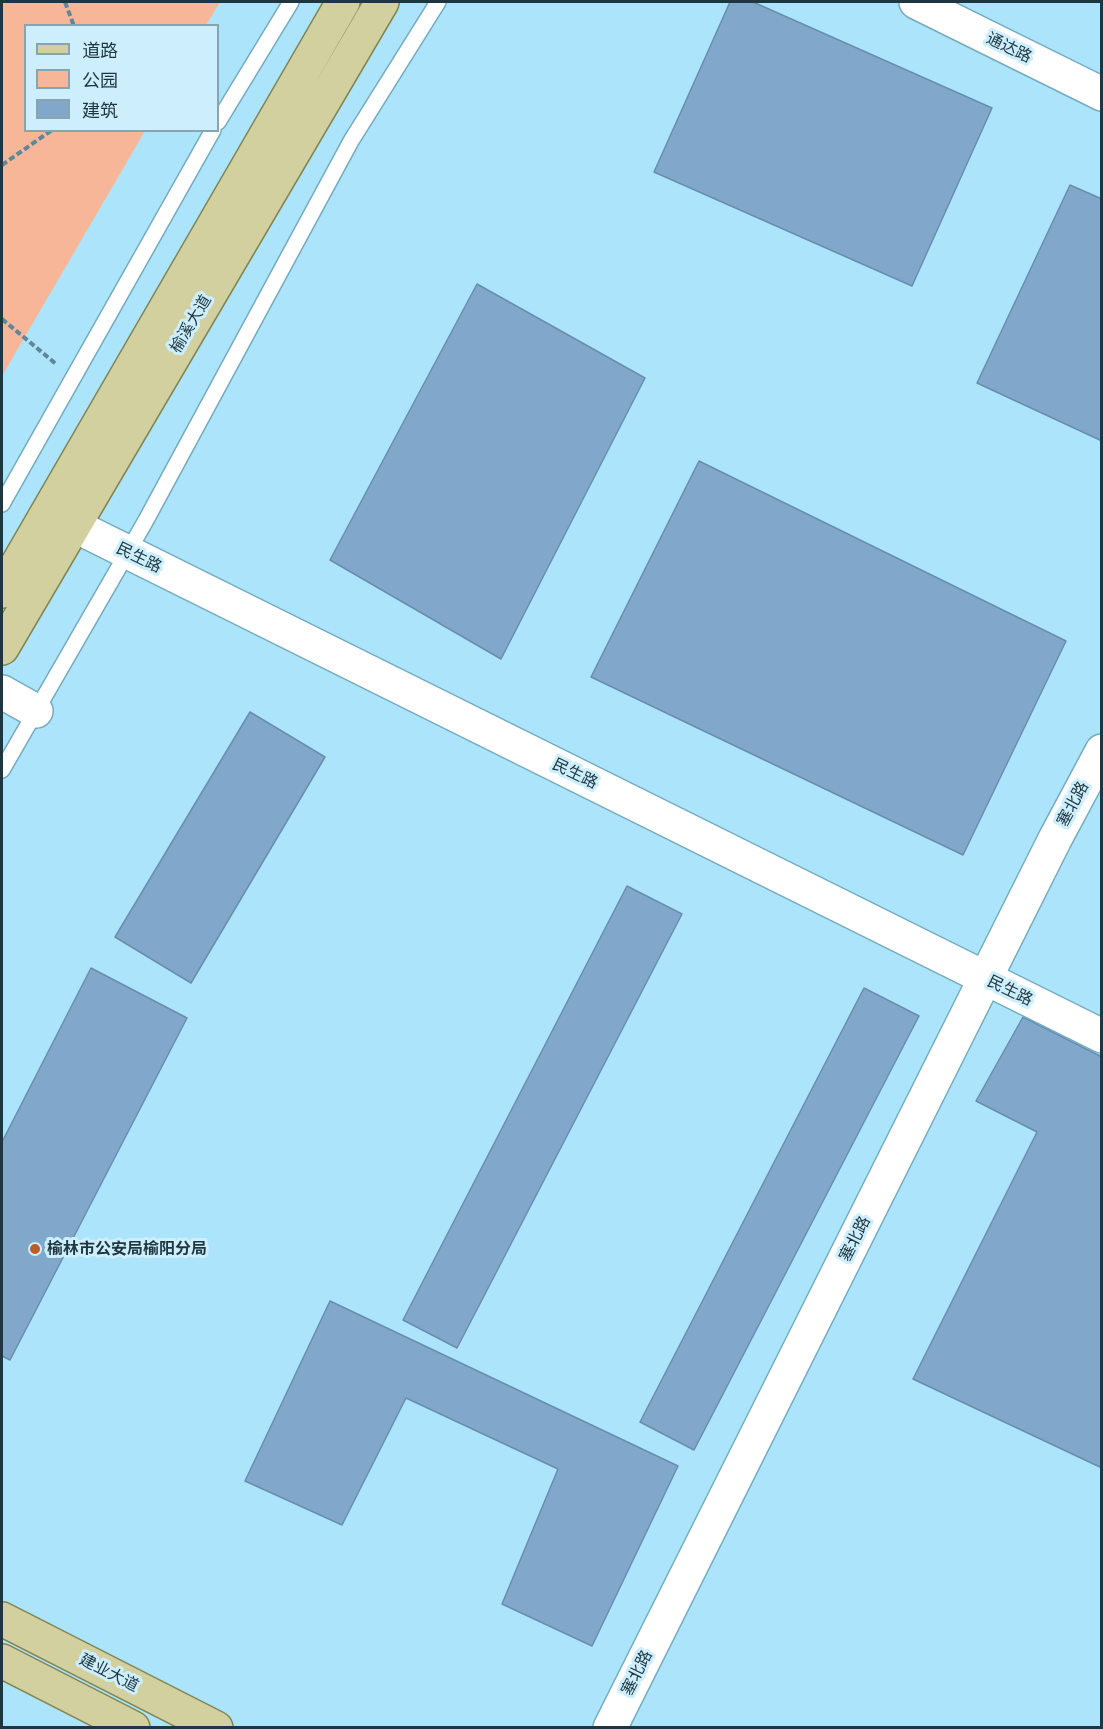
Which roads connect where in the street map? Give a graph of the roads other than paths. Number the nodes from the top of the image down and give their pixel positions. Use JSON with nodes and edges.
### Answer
{"nodes":[{"id":1,"x":291,"y":2,"type":"edge"},
{"id":2,"x":343,"y":2,"type":"edge"},
{"id":3,"x":382,"y":2,"type":"edge"},
{"id":4,"x":438,"y":2,"type":"edge"},
{"id":5,"x":916,"y":2,"type":"edge"},
{"id":6,"x":1101,"y":94,"type":"edge"},
{"id":7,"x":219,"y":120,"type":"edge"},
{"id":8,"x":212,"y":132,"type":"edge"},
{"id":9,"x":2,"y":504,"type":"edge"},
{"id":10,"x":60,"y":518,"type":"junction"},
{"id":11,"x":128,"y":552,"type":"junction"},
{"id":12,"x":2,"y":591,"type":"edge"},
{"id":13,"x":2,"y":648,"type":"edge"},
{"id":14,"x":2,"y":692,"type":"edge"},
{"id":15,"x":36,"y":711,"type":"junction"},
{"id":16,"x":1101,"y":751,"type":"edge"},
{"id":17,"x":2,"y":770,"type":"edge"},
{"id":18,"x":985,"y":978,"type":"junction"},
{"id":19,"x":1101,"y":1036,"type":"edge"},
{"id":20,"x":2,"y":1619,"type":"edge"},
{"id":21,"x":2,"y":1661,"type":"edge"},
{"id":22,"x":133,"y":1728,"type":"edge"},
{"id":23,"x":216,"y":1728,"type":"edge"},
{"id":24,"x":610,"y":1728,"type":"edge"}],
"edges":[{"from":1,"to":7,"type":"lane"},
{"from":2,"to":10,"type":"main road","name":"榆溪大道"},
{"from":3,"to":10,"type":"main road","name":"榆溪大道"},
{"from":4,"to":11,"type":"lane"},
{"from":5,"to":6,"type":"street","name":"通达路"},
{"from":8,"to":9,"type":"lane"},
{"from":10,"to":11,"type":"street","name":"民生路"},
{"from":10,"to":12,"type":"main road","name":"榆溪大道"},
{"from":10,"to":13,"type":"main road","name":"榆溪大道"},
{"from":11,"to":15,"type":"lane"},
{"from":11,"to":18,"type":"street","name":"民生路"},
{"from":14,"to":15,"type":"street"},
{"from":15,"to":17,"type":"lane"},
{"from":16,"to":18,"type":"street","name":"塞北路"},
{"from":18,"to":19,"type":"street","name":"民生路"},
{"from":18,"to":24,"type":"street","name":"塞北路"},
{"from":20,"to":23,"type":"main road","name":"建业大道"},
{"from":21,"to":22,"type":"main road"}]}
